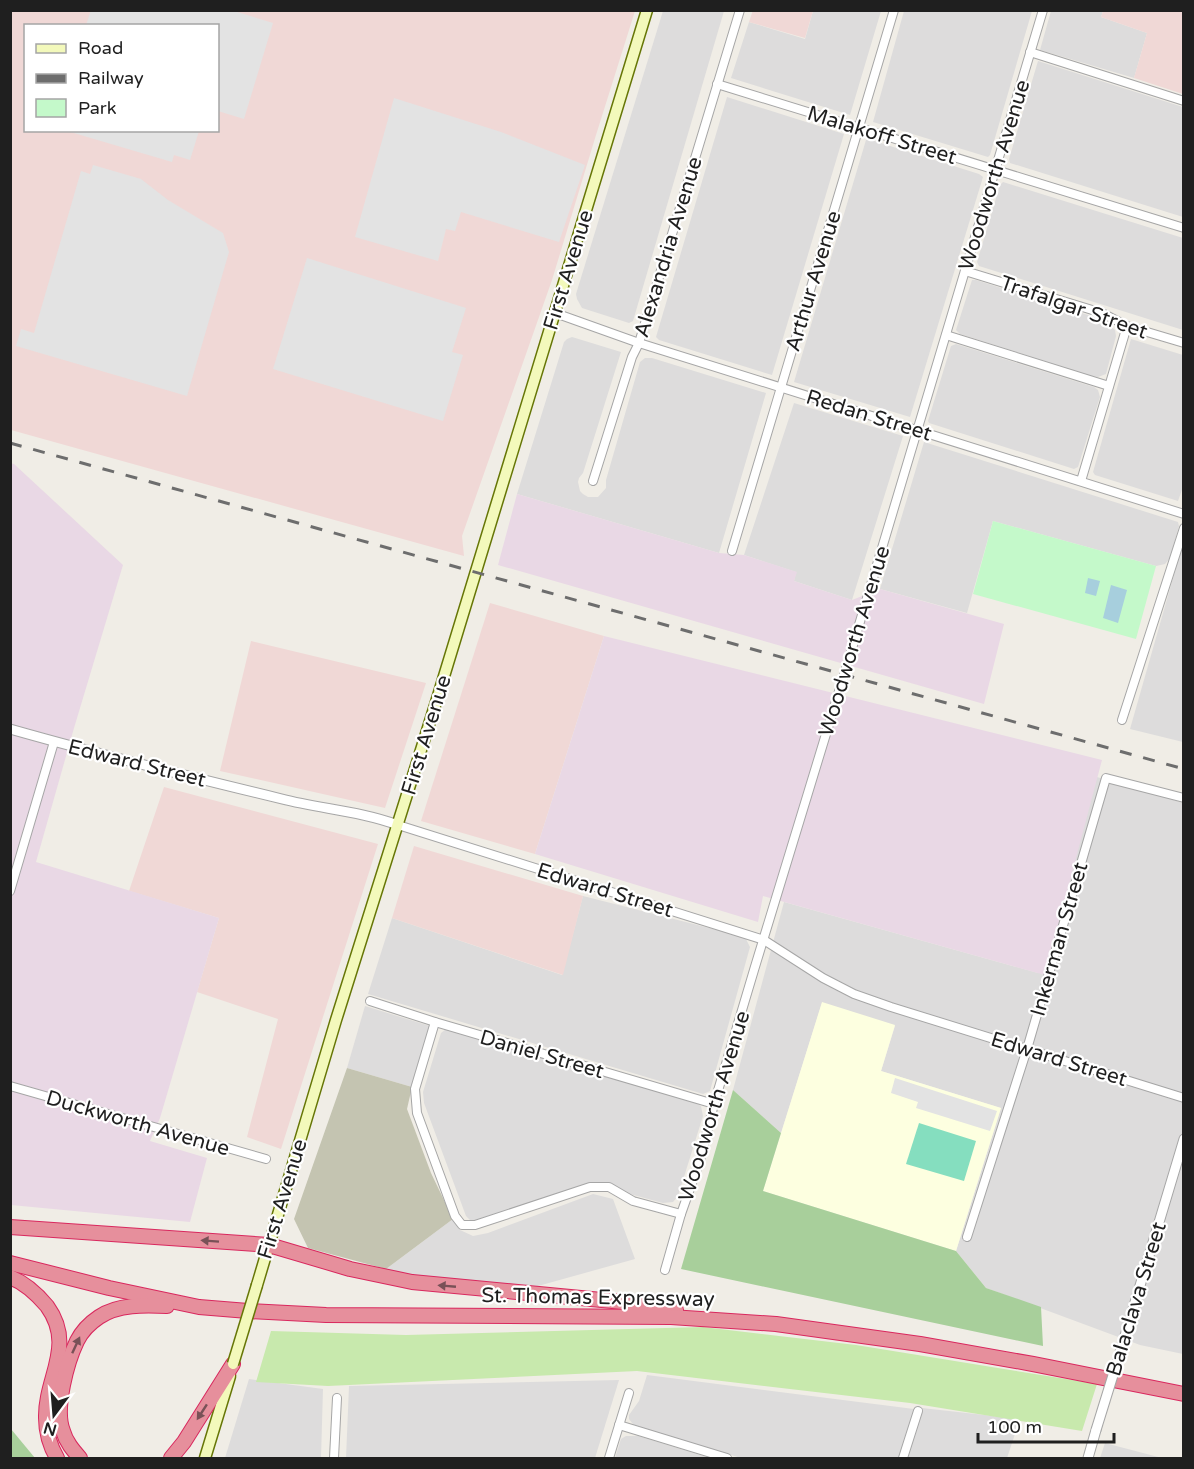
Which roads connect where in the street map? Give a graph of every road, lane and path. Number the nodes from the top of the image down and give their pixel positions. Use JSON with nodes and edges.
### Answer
{"nodes":[{"id":1,"x":647,"y":10,"type":"edge"},
{"id":2,"x":740,"y":10,"type":"edge"},
{"id":3,"x":894,"y":10,"type":"edge"},
{"id":4,"x":1043,"y":10,"type":"edge"},
{"id":5,"x":1030,"y":52,"type":"junction"},
{"id":6,"x":717,"y":84,"type":"junction"},
{"id":7,"x":1184,"y":101,"type":"edge"},
{"id":8,"x":859,"y":128,"type":"junction"},
{"id":9,"x":995,"y":170,"type":"junction"},
{"id":10,"x":1184,"y":228,"type":"edge"},
{"id":11,"x":965,"y":271,"type":"junction"},
{"id":12,"x":555,"y":313,"type":"junction"},
{"id":13,"x":1127,"y":326,"type":"junction"},
{"id":14,"x":946,"y":335,"type":"junction"},
{"id":15,"x":639,"y":343,"type":"junction"},
{"id":16,"x":1184,"y":343,"type":"edge"},
{"id":17,"x":1109,"y":386,"type":"junction"},
{"id":18,"x":781,"y":388,"type":"junction"},
{"id":19,"x":917,"y":430,"type":"junction"},
{"id":20,"x":593,"y":481,"type":"dead end"},
{"id":21,"x":1081,"y":481,"type":"junction"},
{"id":22,"x":1184,"y":514,"type":"edge"},
{"id":23,"x":1184,"y":528,"type":"edge"},
{"id":24,"x":732,"y":551,"type":"dead end"},
{"id":25,"x":1122,"y":720,"type":"dead end"},
{"id":26,"x":10,"y":729,"type":"edge"},
{"id":27,"x":54,"y":742,"type":"junction"},
{"id":28,"x":1184,"y":798,"type":"edge"},
{"id":29,"x":398,"y":825,"type":"junction"},
{"id":30,"x":10,"y":891,"type":"edge"},
{"id":31,"x":764,"y":940,"type":"junction"},
{"id":32,"x":370,"y":1002,"type":"dead end"},
{"id":33,"x":435,"y":1022,"type":"junction"},
{"id":34,"x":1027,"y":1049,"type":"junction"},
{"id":35,"x":10,"y":1086,"type":"edge"},
{"id":36,"x":1184,"y":1098,"type":"edge"},
{"id":37,"x":714,"y":1104,"type":"junction"},
{"id":38,"x":1184,"y":1139,"type":"edge"},
{"id":39,"x":266,"y":1159,"type":"dead end"},
{"id":40,"x":681,"y":1214,"type":"junction"},
{"id":41,"x":10,"y":1227,"type":"edge"},
{"id":42,"x":967,"y":1237,"type":"dead end"},
{"id":43,"x":269,"y":1245,"type":"junction"},
{"id":44,"x":10,"y":1263,"type":"edge"},
{"id":45,"x":665,"y":1270,"type":"dead end"},
{"id":46,"x":10,"y":1277,"type":"edge"},
{"id":47,"x":199,"y":1306,"type":"junction"},
{"id":48,"x":776,"y":1324,"type":"junction"},
{"id":49,"x":233,"y":1364,"type":"junction"},
{"id":50,"x":629,"y":1393,"type":"dead end"},
{"id":51,"x":1184,"y":1394,"type":"edge"},
{"id":52,"x":337,"y":1398,"type":"dead end"},
{"id":53,"x":918,"y":1411,"type":"dead end"},
{"id":54,"x":619,"y":1425,"type":"junction"},
{"id":55,"x":57,"y":1458,"type":"edge"},
{"id":56,"x":81,"y":1458,"type":"edge"},
{"id":57,"x":171,"y":1458,"type":"edge"},
{"id":58,"x":205,"y":1458,"type":"edge"},
{"id":59,"x":334,"y":1458,"type":"edge"},
{"id":60,"x":609,"y":1458,"type":"edge"},
{"id":61,"x":727,"y":1458,"type":"edge"},
{"id":62,"x":903,"y":1458,"type":"edge"},
{"id":63,"x":1088,"y":1458,"type":"edge"}],
"edges":[{"from":1,"to":12,"type":"main road","name":"First Avenue"},
{"from":2,"to":6,"type":"street","name":"Alexandria Avenue"},
{"from":3,"to":8,"type":"street","name":"Arthur Avenue"},
{"from":4,"to":5,"type":"street","name":"Woodworth Avenue"},
{"from":5,"to":7,"type":"street"},
{"from":5,"to":9,"type":"street","name":"Woodworth Avenue"},
{"from":6,"to":8,"type":"street","name":"Malakoff Street"},
{"from":6,"to":15,"type":"street","name":"Alexandria Avenue"},
{"from":8,"to":9,"type":"street","name":"Malakoff Street"},
{"from":8,"to":18,"type":"street","name":"Arthur Avenue"},
{"from":9,"to":10,"type":"street","name":"Malakoff Street"},
{"from":9,"to":11,"type":"street","name":"Woodworth Avenue"},
{"from":11,"to":13,"type":"street","name":"Trafalgar Street"},
{"from":11,"to":14,"type":"street","name":"Woodworth Avenue"},
{"from":12,"to":15,"type":"street","name":"Redan Street"},
{"from":12,"to":29,"type":"main road","name":"First Avenue"},
{"from":13,"to":16,"type":"street","name":"Trafalgar Street"},
{"from":13,"to":17,"type":"street"},
{"from":14,"to":17,"type":"street"},
{"from":14,"to":19,"type":"street","name":"Woodworth Avenue"},
{"from":15,"to":18,"type":"street","name":"Redan Street"},
{"from":15,"to":20,"type":"street","name":"Alexandria Avenue"},
{"from":17,"to":21,"type":"street"},
{"from":18,"to":19,"type":"street","name":"Redan Street"},
{"from":18,"to":24,"type":"street","name":"Arthur Avenue"},
{"from":19,"to":21,"type":"street","name":"Redan Street"},
{"from":19,"to":31,"type":"street","name":"Woodworth Avenue"},
{"from":21,"to":22,"type":"street","name":"Redan Street"},
{"from":23,"to":25,"type":"street"},
{"from":26,"to":27,"type":"street","name":"Edward Street"},
{"from":27,"to":29,"type":"street","name":"Edward Street"},
{"from":27,"to":30,"type":"street"},
{"from":28,"to":34,"type":"street","name":"Inkerman Street"},
{"from":29,"to":31,"type":"street","name":"Edward Street"},
{"from":29,"to":43,"type":"main road","name":"First Avenue"},
{"from":31,"to":34,"type":"street","name":"Edward Street"},
{"from":31,"to":37,"type":"street","name":"Woodworth Avenue"},
{"from":32,"to":33,"type":"street","name":"Daniel Street"},
{"from":33,"to":37,"type":"street","name":"Daniel Street"},
{"from":33,"to":40,"type":"street"},
{"from":34,"to":36,"type":"street","name":"Edward Street"},
{"from":34,"to":42,"type":"street","name":"Inkerman Street"},
{"from":35,"to":39,"type":"street","name":"Duckworth Avenue"},
{"from":37,"to":40,"type":"street","name":"Woodworth Avenue"},
{"from":38,"to":63,"type":"street","name":"Balaclava Street","bridge":true},
{"from":40,"to":45,"type":"street","name":"Woodworth Avenue"},
{"from":43,"to":41,"type":"highway","one_way":true},
{"from":48,"to":43,"type":"highway","one_way":true},
{"from":43,"to":49,"type":"main road","name":"First Avenue","bridge":true},
{"from":44,"to":47,"type":"highway","name":"St. Thomas Expressway"},
{"from":46,"to":55,"type":"highway"},
{"from":47,"to":48,"type":"highway","name":"St. Thomas Expressway"},
{"from":56,"to":47,"type":"highway","one_way":true},
{"from":48,"to":51,"type":"highway","name":"St. Thomas Expressway"},
{"from":49,"to":57,"type":"highway","one_way":true},
{"from":49,"to":58,"type":"main road","name":"First Avenue"},
{"from":50,"to":54,"type":"street"},
{"from":52,"to":59,"type":"street"},
{"from":53,"to":62,"type":"street"},
{"from":54,"to":60,"type":"street"},
{"from":54,"to":61,"type":"street"}]}
